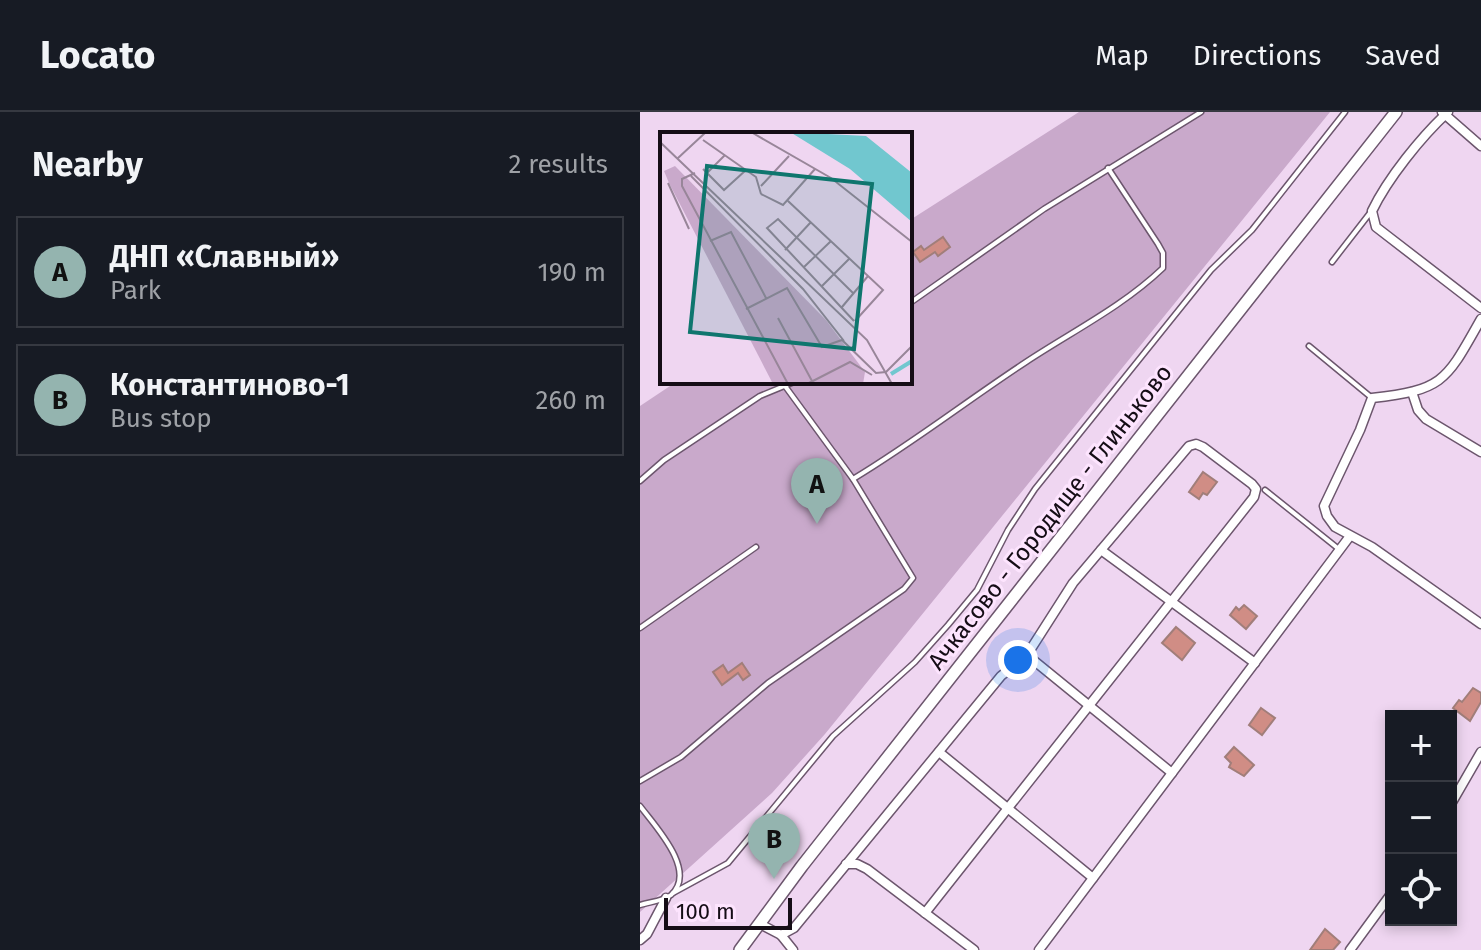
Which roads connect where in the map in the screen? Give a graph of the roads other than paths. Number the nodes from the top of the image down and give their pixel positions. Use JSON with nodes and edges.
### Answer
{"nodes":[{"id":1,"x":1201,"y":112,"type":"edge"},
{"id":2,"x":1345,"y":112,"type":"edge"},
{"id":3,"x":1396,"y":112,"type":"edge"},
{"id":4,"x":1445,"y":113,"type":"edge"},
{"id":5,"x":1481,"y":146,"type":"edge"},
{"id":6,"x":1108,"y":168,"type":"junction"},
{"id":7,"x":1372,"y":211,"type":"junction"},
{"id":8,"x":1332,"y":262,"type":"dead end"},
{"id":9,"x":912,"y":302,"type":"edge"},
{"id":10,"x":1481,"y":308,"type":"edge"},
{"id":11,"x":1481,"y":319,"type":"edge"},
{"id":12,"x":1309,"y":346,"type":"dead end"},
{"id":13,"x":790,"y":384,"type":"edge"},
{"id":14,"x":785,"y":386,"type":"junction"},
{"id":15,"x":1412,"y":392,"type":"junction"},
{"id":16,"x":1372,"y":398,"type":"junction"},
{"id":17,"x":1481,"y":452,"type":"edge"},
{"id":18,"x":853,"y":479,"type":"junction"},
{"id":19,"x":640,"y":481,"type":"edge"},
{"id":20,"x":1265,"y":490,"type":"dead end"},
{"id":21,"x":1350,"y":536,"type":"junction"},
{"id":22,"x":756,"y":547,"type":"dead end"},
{"id":23,"x":1101,"y":550,"type":"junction"},
{"id":24,"x":1340,"y":550,"type":"junction"},
{"id":25,"x":1172,"y":601,"type":"junction"},
{"id":26,"x":1481,"y":624,"type":"edge"},
{"id":27,"x":640,"y":628,"type":"edge"},
{"id":28,"x":1027,"y":655,"type":"junction"},
{"id":29,"x":1255,"y":663,"type":"junction"},
{"id":30,"x":1091,"y":705,"type":"junction"},
{"id":31,"x":939,"y":752,"type":"junction"},
{"id":32,"x":1481,"y":752,"type":"edge"},
{"id":33,"x":1172,"y":773,"type":"junction"},
{"id":34,"x":640,"y":781,"type":"edge"},
{"id":35,"x":1457,"y":794,"type":"edge"},
{"id":36,"x":640,"y":806,"type":"edge"},
{"id":37,"x":1009,"y":809,"type":"junction"},
{"id":38,"x":846,"y":864,"type":"junction"},
{"id":39,"x":1093,"y":878,"type":"junction"},
{"id":40,"x":670,"y":896,"type":"junction"},
{"id":41,"x":1385,"y":902,"type":"edge"},
{"id":42,"x":640,"y":905,"type":"edge"},
{"id":43,"x":925,"y":913,"type":"junction"},
{"id":44,"x":760,"y":924,"type":"junction"},
{"id":45,"x":781,"y":935,"type":"junction"},
{"id":46,"x":640,"y":940,"type":"edge"},
{"id":47,"x":741,"y":950,"type":"edge"},
{"id":48,"x":793,"y":950,"type":"edge"},
{"id":49,"x":974,"y":950,"type":"edge"},
{"id":50,"x":1039,"y":950,"type":"edge"},
{"id":51,"x":1350,"y":950,"type":"edge"}],
"edges":[{"from":1,"to":6,"type":"lane"},
{"from":2,"to":40,"type":"lane"},
{"from":3,"to":44,"type":"street","name":"Ачкасово - Городище - Глиньково"},
{"from":4,"to":5,"type":"street"},
{"from":4,"to":7,"type":"street"},
{"from":6,"to":9,"type":"lane"},
{"from":6,"to":18,"type":"lane"},
{"from":7,"to":8,"type":"lane"},
{"from":7,"to":10,"type":"street"},
{"from":11,"to":15,"type":"street"},
{"from":12,"to":16,"type":"lane"},
{"from":13,"to":14,"type":"lane"},
{"from":14,"to":18,"type":"lane"},
{"from":14,"to":19,"type":"lane"},
{"from":15,"to":16,"type":"street"},
{"from":15,"to":17,"type":"street"},
{"from":16,"to":21,"type":"street"},
{"from":18,"to":34,"type":"lane"},
{"from":20,"to":24,"type":"lane"},
{"from":21,"to":24,"type":"street"},
{"from":21,"to":26,"type":"street"},
{"from":22,"to":27,"type":"lane"},
{"from":23,"to":25,"type":"street"},
{"from":23,"to":25,"type":"street"},
{"from":23,"to":28,"type":"street"},
{"from":24,"to":29,"type":"street"},
{"from":25,"to":29,"type":"street"},
{"from":25,"to":30,"type":"street"},
{"from":28,"to":30,"type":"street"},
{"from":28,"to":31,"type":"street"},
{"from":29,"to":33,"type":"street"},
{"from":30,"to":33,"type":"street"},
{"from":30,"to":37,"type":"street"},
{"from":31,"to":37,"type":"street"},
{"from":31,"to":38,"type":"street"},
{"from":32,"to":35,"type":"street"},
{"from":33,"to":39,"type":"street"},
{"from":36,"to":40,"type":"lane"},
{"from":37,"to":39,"type":"street"},
{"from":37,"to":43,"type":"street"},
{"from":38,"to":43,"type":"street"},
{"from":38,"to":45,"type":"street"},
{"from":39,"to":50,"type":"street"},
{"from":40,"to":42,"type":"lane"},
{"from":40,"to":46,"type":"street"},
{"from":41,"to":51,"type":"street"},
{"from":43,"to":49,"type":"street"},
{"from":44,"to":45,"type":"street"},
{"from":44,"to":47,"type":"street","name":"Ачкасово - Городище - Глиньково"},
{"from":45,"to":48,"type":"street"}]}
